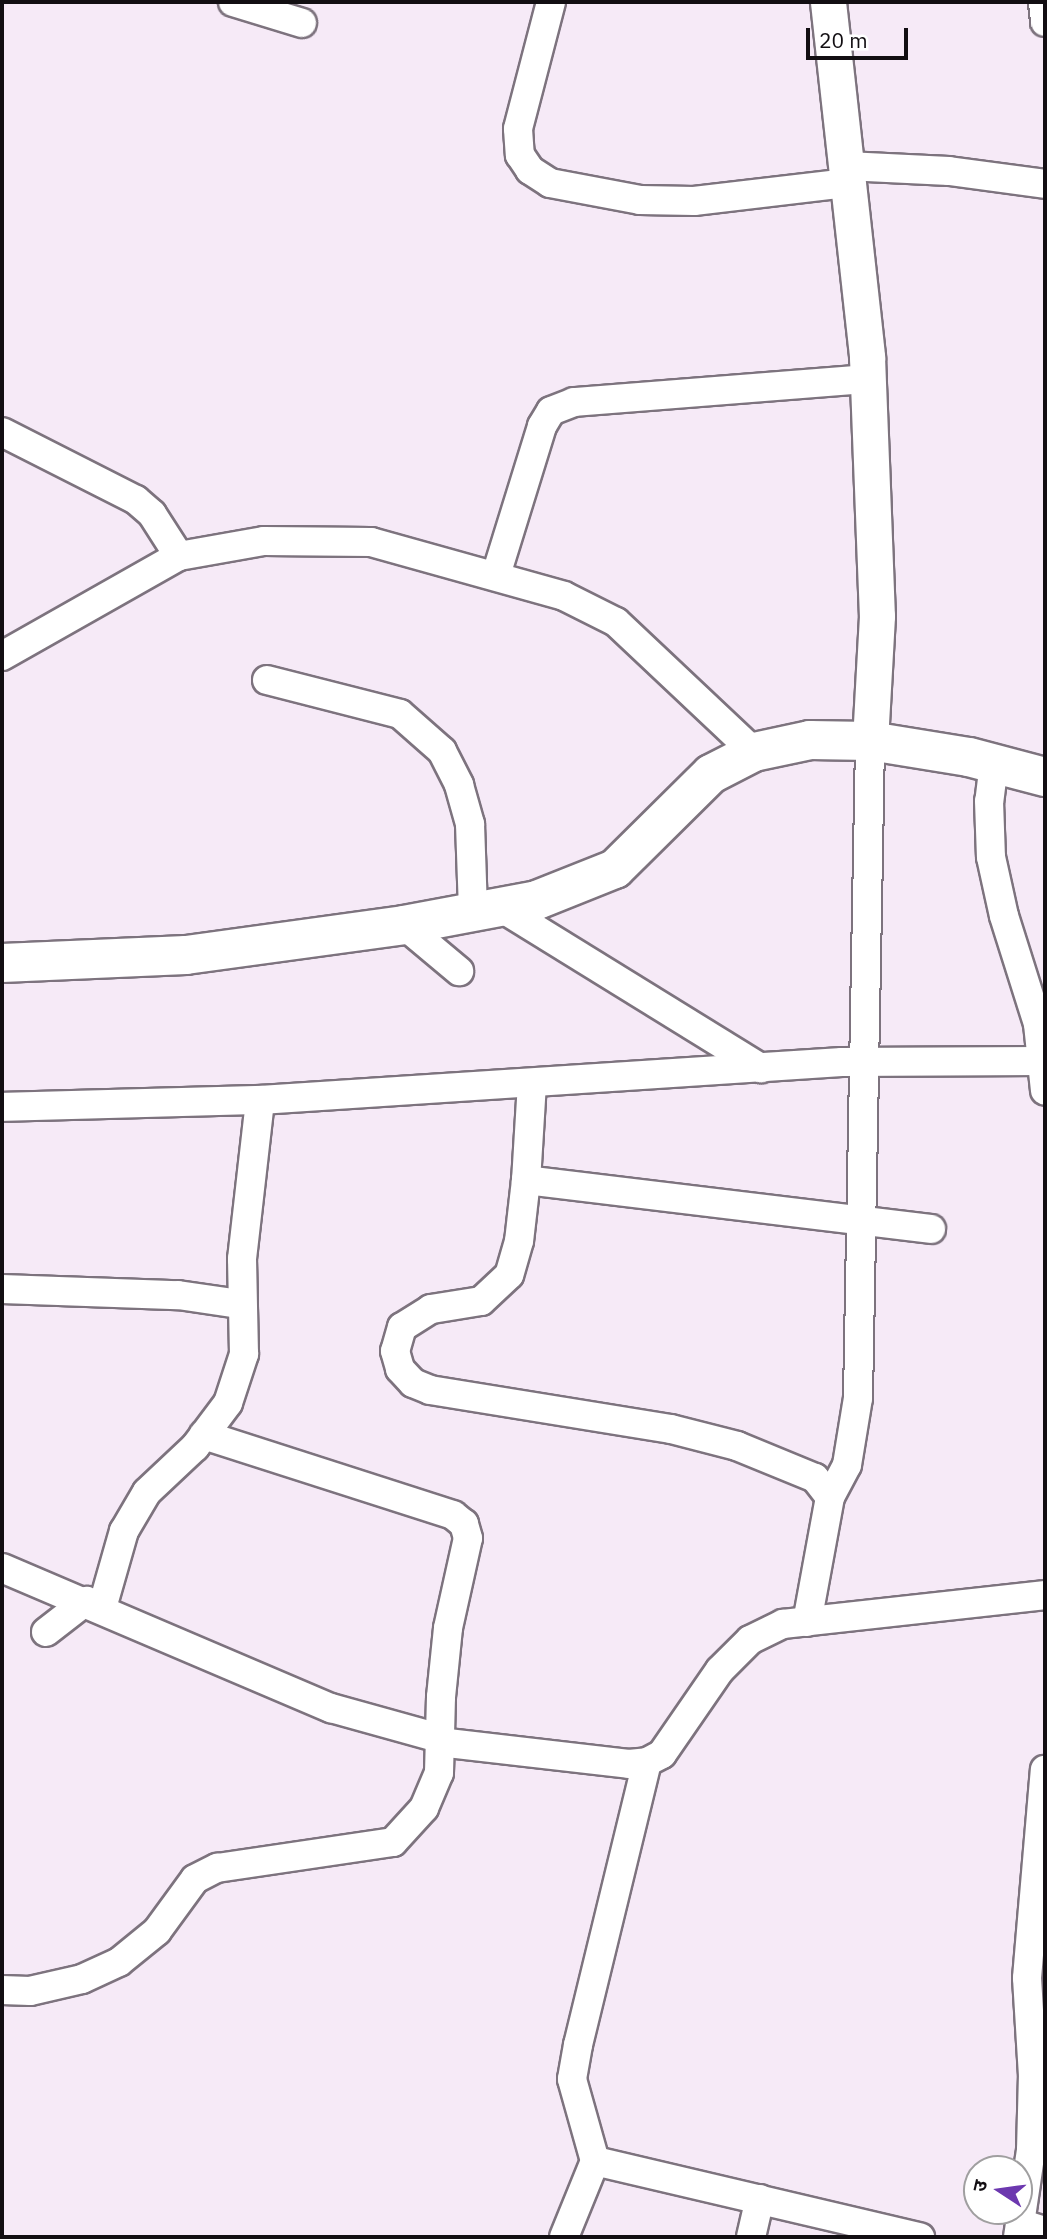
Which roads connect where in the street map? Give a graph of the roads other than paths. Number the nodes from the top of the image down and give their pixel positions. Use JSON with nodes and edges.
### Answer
{"nodes":[{"id":1,"x":233,"y":2,"type":"edge"},
{"id":2,"x":551,"y":2,"type":"edge"},
{"id":3,"x":828,"y":2,"type":"edge"},
{"id":4,"x":1043,"y":2,"type":"edge"},
{"id":5,"x":1045,"y":22,"type":"edge"},
{"id":6,"x":302,"y":23,"type":"dead end"},
{"id":7,"x":847,"y":175,"type":"junction"},
{"id":8,"x":1045,"y":184,"type":"edge"},
{"id":9,"x":867,"y":379,"type":"junction"},
{"id":10,"x":2,"y":432,"type":"edge"},
{"id":11,"x":179,"y":556,"type":"junction"},
{"id":12,"x":496,"y":575,"type":"junction"},
{"id":13,"x":2,"y":656,"type":"edge"},
{"id":14,"x":267,"y":680,"type":"dead end"},
{"id":15,"x":870,"y":741,"type":"junction"},
{"id":16,"x":754,"y":752,"type":"junction"},
{"id":17,"x":994,"y":762,"type":"junction"},
{"id":18,"x":1045,"y":777,"type":"edge"},
{"id":19,"x":486,"y":909,"type":"junction"},
{"id":20,"x":404,"y":925,"type":"junction"},
{"id":21,"x":2,"y":963,"type":"edge"},
{"id":22,"x":459,"y":971,"type":"dead end"},
{"id":23,"x":1038,"y":999,"type":"edge"},
{"id":24,"x":863,"y":1061,"type":"junction"},
{"id":25,"x":1042,"y":1061,"type":"junction"},
{"id":26,"x":761,"y":1068,"type":"junction"},
{"id":27,"x":531,"y":1083,"type":"junction"},
{"id":28,"x":1045,"y":1091,"type":"edge"},
{"id":29,"x":260,"y":1100,"type":"junction"},
{"id":30,"x":2,"y":1107,"type":"edge"},
{"id":31,"x":526,"y":1180,"type":"junction"},
{"id":32,"x":859,"y":1220,"type":"junction"},
{"id":33,"x":932,"y":1229,"type":"dead end"},
{"id":34,"x":2,"y":1289,"type":"edge"},
{"id":35,"x":240,"y":1304,"type":"junction"},
{"id":36,"x":204,"y":1435,"type":"junction"},
{"id":37,"x":830,"y":1497,"type":"junction"},
{"id":38,"x":2,"y":1568,"type":"edge"},
{"id":39,"x":1045,"y":1595,"type":"edge"},
{"id":40,"x":94,"y":1604,"type":"junction"},
{"id":41,"x":807,"y":1622,"type":"junction"},
{"id":42,"x":46,"y":1632,"type":"dead end"},
{"id":43,"x":439,"y":1740,"type":"junction"},
{"id":44,"x":647,"y":1762,"type":"junction"},
{"id":45,"x":1045,"y":1770,"type":"edge"},
{"id":46,"x":2,"y":1990,"type":"edge"},
{"id":47,"x":595,"y":2161,"type":"junction"},
{"id":48,"x":760,"y":2199,"type":"junction"},
{"id":49,"x":1028,"y":2231,"type":"edge"},
{"id":50,"x":564,"y":2237,"type":"edge"},
{"id":51,"x":751,"y":2237,"type":"edge"},
{"id":52,"x":920,"y":2237,"type":"edge"}],
"edges":[{"from":1,"to":6,"type":"street"},
{"from":2,"to":7,"type":"street"},
{"from":3,"to":7,"type":"street"},
{"from":4,"to":5,"type":"street"},
{"from":7,"to":8,"type":"street"},
{"from":7,"to":9,"type":"street"},
{"from":9,"to":12,"type":"street"},
{"from":9,"to":15,"type":"street"},
{"from":10,"to":11,"type":"street"},
{"from":11,"to":12,"type":"street"},
{"from":11,"to":13,"type":"street"},
{"from":12,"to":16,"type":"street"},
{"from":14,"to":19,"type":"street"},
{"from":15,"to":16,"type":"main road"},
{"from":15,"to":17,"type":"main road"},
{"from":15,"to":24,"type":"street"},
{"from":16,"to":19,"type":"main road"},
{"from":17,"to":18,"type":"main road"},
{"from":17,"to":23,"type":"street"},
{"from":19,"to":20,"type":"main road"},
{"from":19,"to":26,"type":"street"},
{"from":20,"to":21,"type":"main road"},
{"from":20,"to":22,"type":"street"},
{"from":23,"to":25,"type":"street"},
{"from":24,"to":25,"type":"street"},
{"from":24,"to":26,"type":"street"},
{"from":24,"to":32,"type":"street"},
{"from":25,"to":28,"type":"street"},
{"from":26,"to":27,"type":"street"},
{"from":27,"to":29,"type":"street"},
{"from":27,"to":31,"type":"street"},
{"from":29,"to":30,"type":"street"},
{"from":29,"to":35,"type":"street"},
{"from":31,"to":32,"type":"street"},
{"from":31,"to":37,"type":"street"},
{"from":32,"to":33,"type":"street"},
{"from":32,"to":37,"type":"street"},
{"from":34,"to":35,"type":"street"},
{"from":35,"to":36,"type":"street"},
{"from":36,"to":40,"type":"street"},
{"from":36,"to":43,"type":"street"},
{"from":37,"to":41,"type":"street"},
{"from":38,"to":40,"type":"street"},
{"from":39,"to":41,"type":"street"},
{"from":40,"to":42,"type":"street"},
{"from":40,"to":43,"type":"street"},
{"from":41,"to":44,"type":"street"},
{"from":43,"to":44,"type":"street"},
{"from":43,"to":46,"type":"street"},
{"from":44,"to":47,"type":"street"},
{"from":45,"to":49,"type":"street"},
{"from":47,"to":48,"type":"street"},
{"from":47,"to":50,"type":"street"},
{"from":48,"to":51,"type":"street"},
{"from":48,"to":52,"type":"street"}]}
